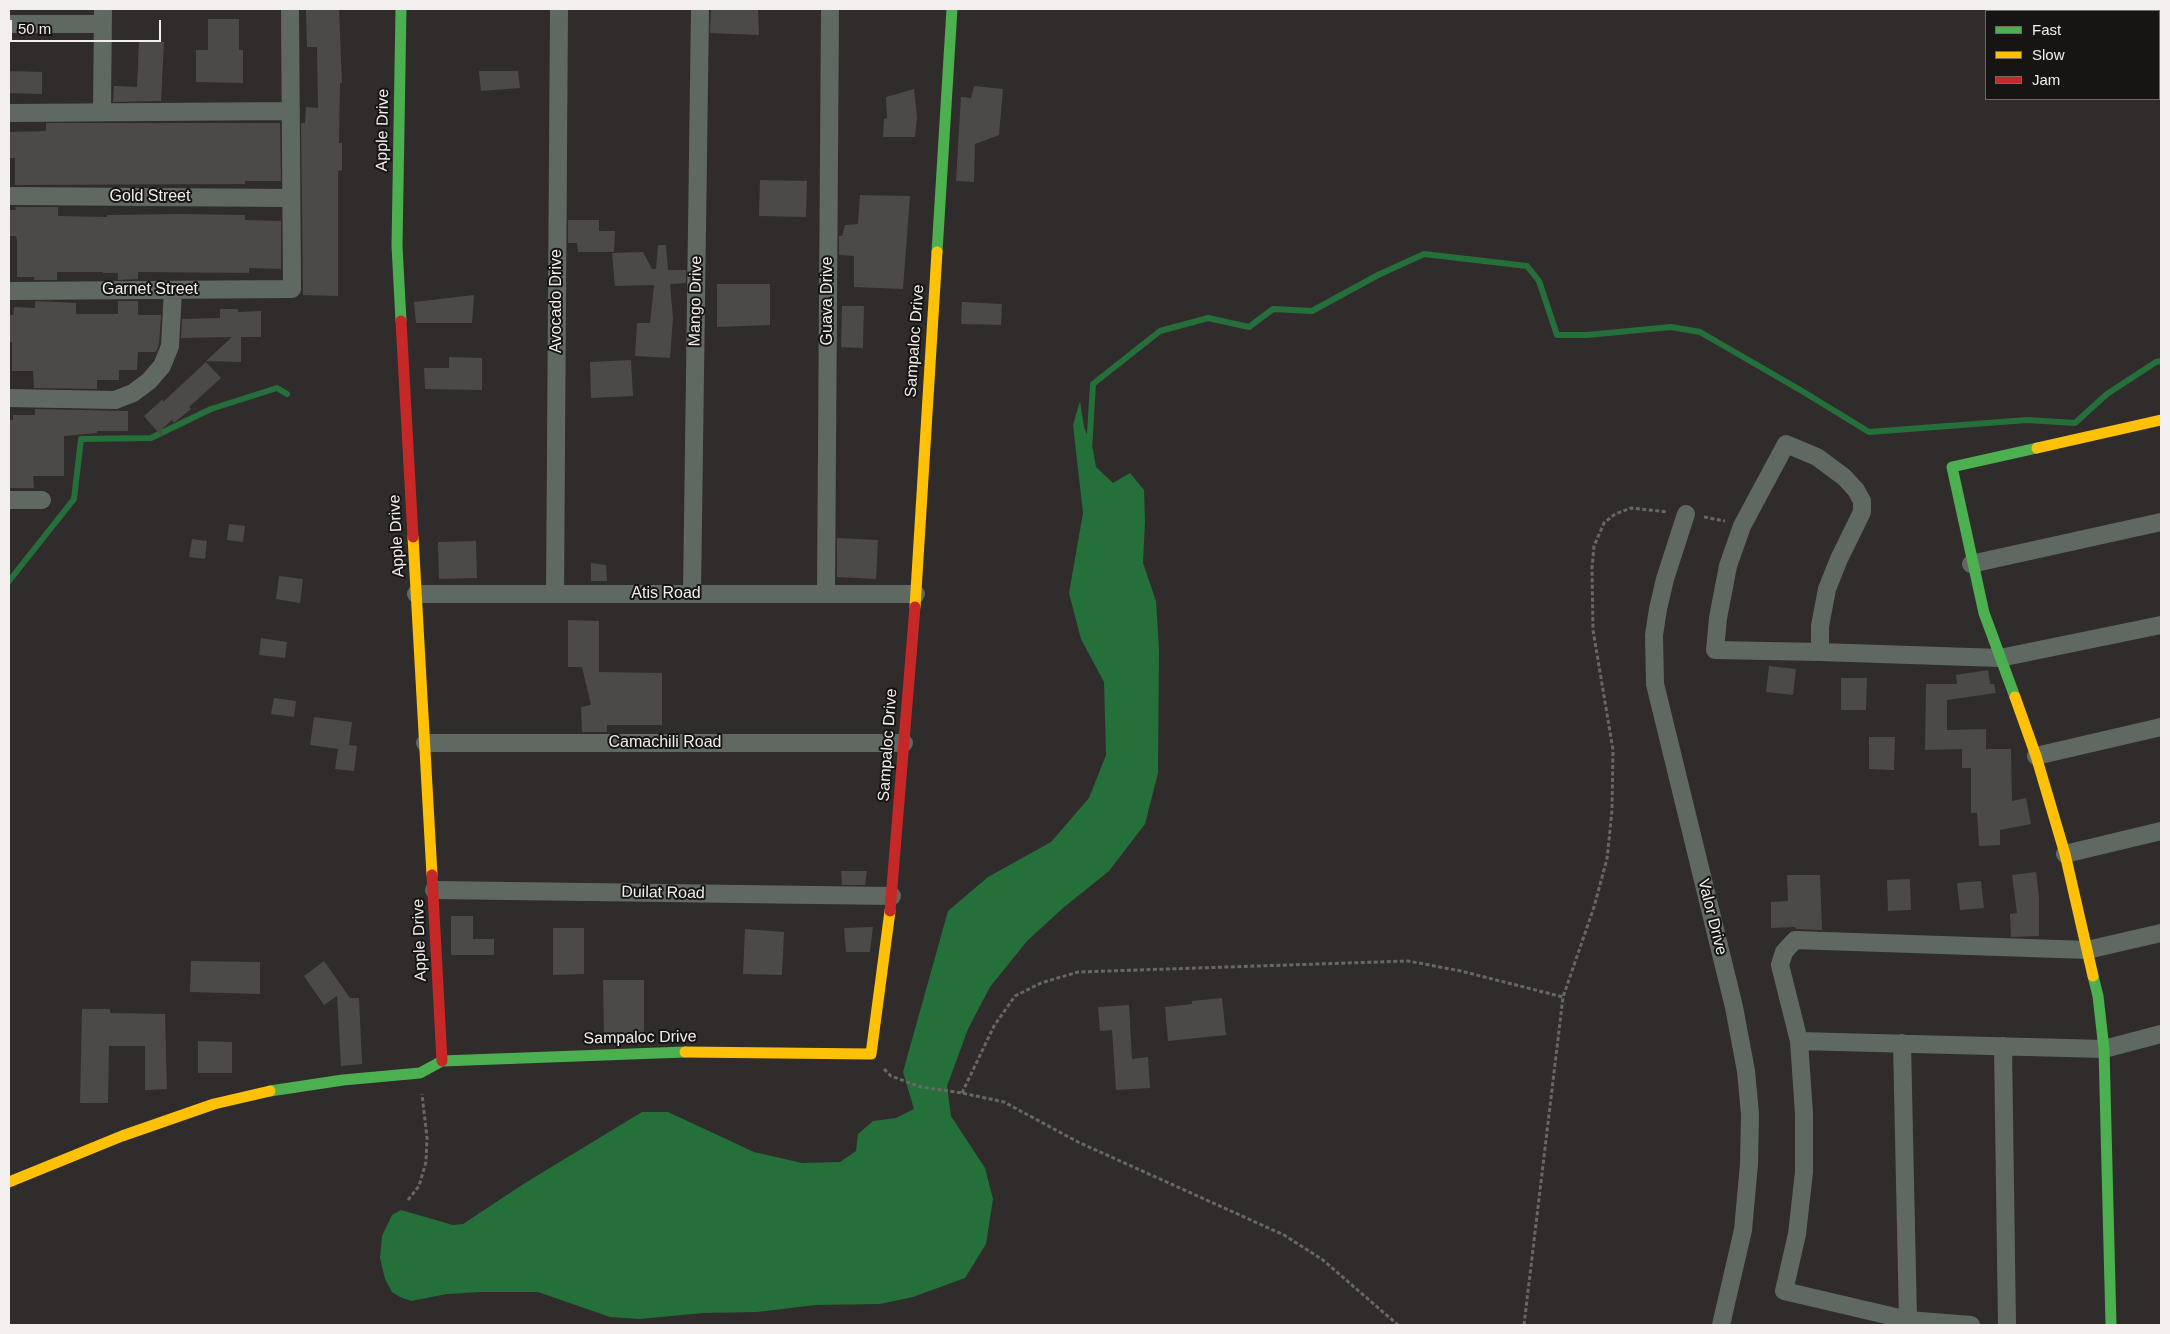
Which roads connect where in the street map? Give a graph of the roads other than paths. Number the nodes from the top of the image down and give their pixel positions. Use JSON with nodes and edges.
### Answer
{"nodes":[{"id":1,"x":290,"y":9,"type":"edge"},
{"id":2,"x":401,"y":9,"type":"edge"},
{"id":3,"x":559,"y":9,"type":"edge"},
{"id":4,"x":700,"y":9,"type":"edge"},
{"id":5,"x":830,"y":9,"type":"edge"},
{"id":6,"x":952,"y":9,"type":"edge"},
{"id":7,"x":103,"y":16,"type":"edge"},
{"id":8,"x":9,"y":24,"type":"edge"},
{"id":9,"x":291,"y":111,"type":"junction"},
{"id":10,"x":102,"y":112,"type":"junction"},
{"id":11,"x":9,"y":113,"type":"edge"},
{"id":12,"x":9,"y":196,"type":"edge"},
{"id":13,"x":291,"y":198,"type":"junction"},
{"id":14,"x":172,"y":290,"type":"junction"},
{"id":15,"x":9,"y":291,"type":"edge"},
{"id":16,"x":9,"y":398,"type":"edge"},
{"id":17,"x":2161,"y":420,"type":"edge"},
{"id":18,"x":9,"y":500,"type":"edge"},
{"id":19,"x":42,"y":500,"type":"dead end"},
{"id":20,"x":1686,"y":514,"type":"road end"},
{"id":21,"x":2161,"y":522,"type":"edge"},
{"id":22,"x":1971,"y":564,"type":"junction"},
{"id":23,"x":416,"y":594,"type":"junction"},
{"id":24,"x":555,"y":594,"type":"junction"},
{"id":25,"x":692,"y":594,"type":"junction"},
{"id":26,"x":826,"y":594,"type":"junction"},
{"id":27,"x":916,"y":594,"type":"junction"},
{"id":28,"x":2161,"y":625,"type":"edge"},
{"id":29,"x":1820,"y":652,"type":"junction"},
{"id":30,"x":2000,"y":658,"type":"junction"},
{"id":31,"x":2161,"y":727,"type":"edge"},
{"id":32,"x":425,"y":742,"type":"junction"},
{"id":33,"x":904,"y":743,"type":"junction"},
{"id":34,"x":2036,"y":756,"type":"junction"},
{"id":35,"x":2161,"y":831,"type":"edge"},
{"id":36,"x":2065,"y":854,"type":"junction"},
{"id":37,"x":434,"y":890,"type":"junction"},
{"id":38,"x":892,"y":896,"type":"junction"},
{"id":39,"x":2161,"y":933,"type":"edge"},
{"id":40,"x":2088,"y":950,"type":"junction"},
{"id":41,"x":2161,"y":1034,"type":"edge"},
{"id":42,"x":1799,"y":1042,"type":"junction"},
{"id":43,"x":1902,"y":1043,"type":"junction"},
{"id":44,"x":2003,"y":1046,"type":"junction"},
{"id":45,"x":2104,"y":1049,"type":"junction"},
{"id":46,"x":442,"y":1061,"type":"junction"},
{"id":47,"x":9,"y":1182,"type":"edge"},
{"id":48,"x":1908,"y":1320,"type":"junction"},
{"id":49,"x":1725,"y":1324,"type":"edge"},
{"id":50,"x":1971,"y":1325,"type":"edge"},
{"id":51,"x":2007,"y":1325,"type":"edge"},
{"id":52,"x":2111,"y":1325,"type":"edge"}],
"edges":[{"from":1,"to":9,"type":"street"},
{"from":2,"to":23,"type":"street","name":"Apple Drive"},
{"from":3,"to":24,"type":"street","name":"Avocado Drive"},
{"from":4,"to":25,"type":"street","name":"Mango Drive"},
{"from":5,"to":26,"type":"street","name":"Guava Drive"},
{"from":6,"to":27,"type":"street","name":"Sampaloc Drive"},
{"from":7,"to":8,"type":"street"},
{"from":7,"to":10,"type":"street"},
{"from":9,"to":10,"type":"street"},
{"from":9,"to":13,"type":"street"},
{"from":10,"to":11,"type":"street"},
{"from":12,"to":13,"type":"street","name":"Gold Street"},
{"from":13,"to":14,"type":"street","name":"Garnet Street"},
{"from":14,"to":15,"type":"street","name":"Garnet Street"},
{"from":14,"to":16,"type":"street"},
{"from":17,"to":22,"type":"street"},
{"from":18,"to":19,"type":"street"},
{"from":20,"to":49,"type":"street","name":"Valor Drive"},
{"from":21,"to":22,"type":"street"},
{"from":22,"to":30,"type":"street"},
{"from":23,"to":24,"type":"street","name":"Atis Road"},
{"from":23,"to":32,"type":"street","name":"Apple Drive"},
{"from":24,"to":25,"type":"street","name":"Atis Road"},
{"from":25,"to":26,"type":"street","name":"Atis Road"},
{"from":26,"to":27,"type":"street","name":"Atis Road"},
{"from":27,"to":33,"type":"street","name":"Sampaloc Drive"},
{"from":28,"to":30,"type":"street"},
{"from":29,"to":29,"type":"street"},
{"from":29,"to":30,"type":"street"},
{"from":30,"to":34,"type":"street"},
{"from":31,"to":34,"type":"street"},
{"from":32,"to":33,"type":"street","name":"Camachili Road"},
{"from":32,"to":37,"type":"street","name":"Apple Drive"},
{"from":33,"to":38,"type":"street","name":"Sampaloc Drive"},
{"from":34,"to":36,"type":"street"},
{"from":35,"to":36,"type":"street"},
{"from":36,"to":40,"type":"street"},
{"from":37,"to":38,"type":"street","name":"Duilat Road"},
{"from":37,"to":46,"type":"street","name":"Apple Drive"},
{"from":38,"to":46,"type":"street","name":"Sampaloc Drive"},
{"from":39,"to":40,"type":"street"},
{"from":40,"to":42,"type":"street"},
{"from":40,"to":45,"type":"street"},
{"from":41,"to":45,"type":"street"},
{"from":42,"to":43,"type":"street"},
{"from":42,"to":48,"type":"street"},
{"from":43,"to":44,"type":"street"},
{"from":43,"to":48,"type":"street"},
{"from":44,"to":45,"type":"street"},
{"from":44,"to":51,"type":"street"},
{"from":45,"to":52,"type":"street"},
{"from":46,"to":47,"type":"street"},
{"from":48,"to":50,"type":"street"}]}
